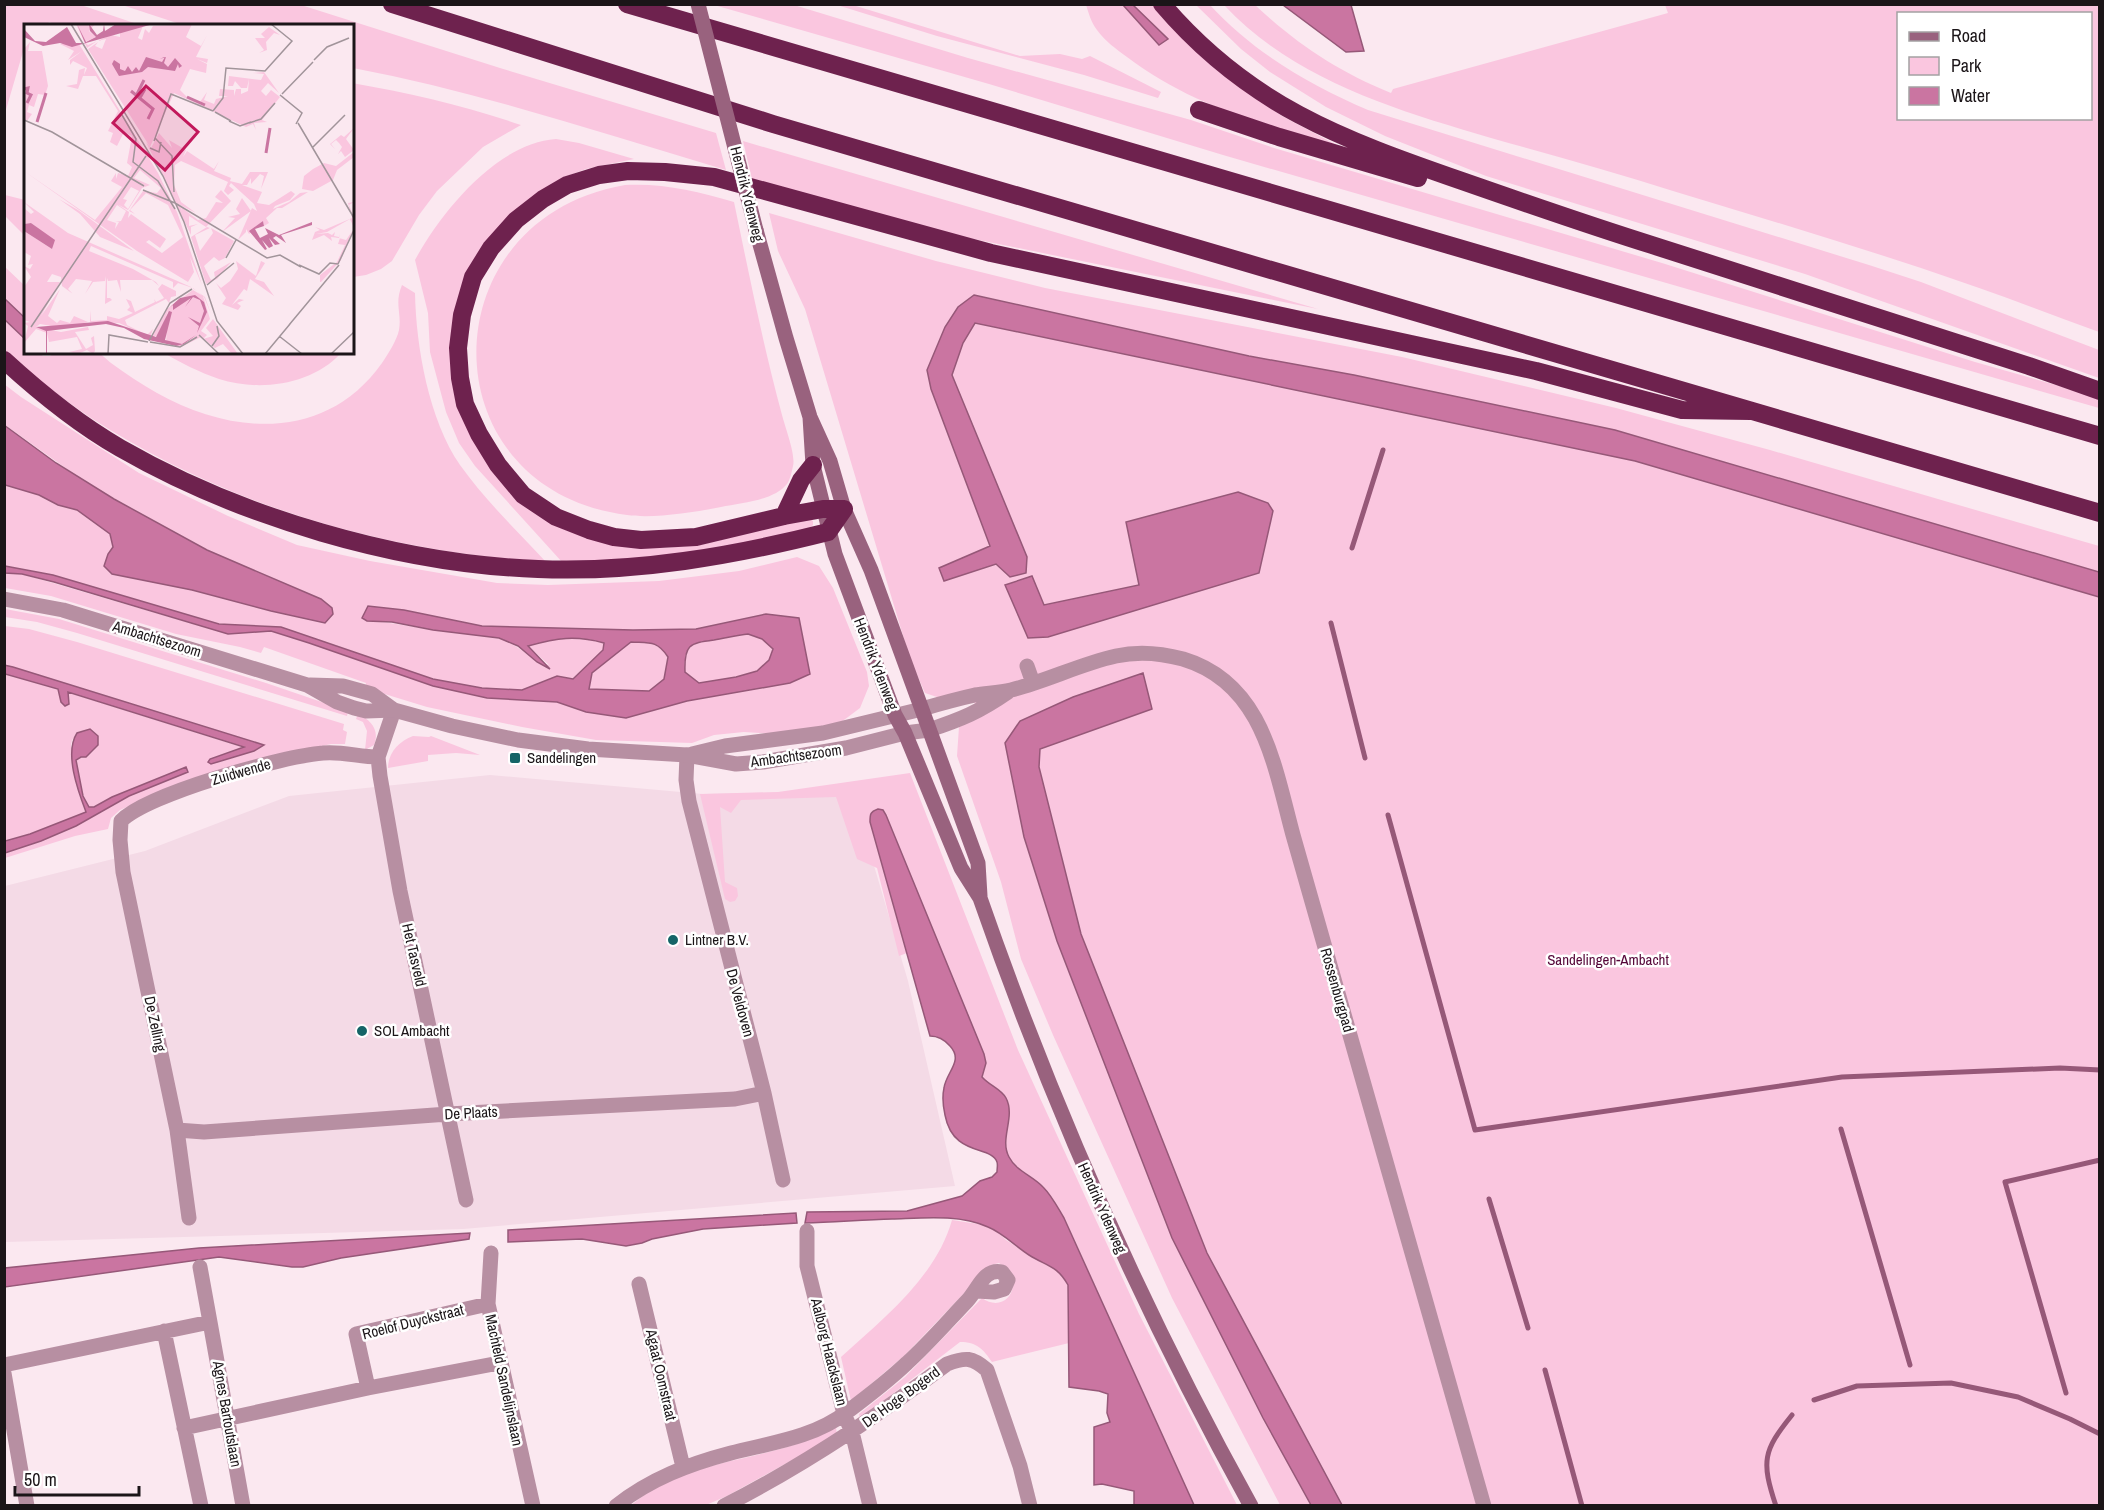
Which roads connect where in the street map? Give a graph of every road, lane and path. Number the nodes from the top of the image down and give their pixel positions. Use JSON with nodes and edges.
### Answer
{"nodes":[{"id":1,"x":392,"y":4,"type":"edge"},
{"id":2,"x":627,"y":4,"type":"edge"},
{"id":3,"x":698,"y":4,"type":"edge"},
{"id":4,"x":1162,"y":4,"type":"edge"},
{"id":5,"x":1199,"y":110,"type":"dead end"},
{"id":6,"x":1564,"y":217,"type":"junction"},
{"id":7,"x":4,"y":360,"type":"edge"},
{"id":8,"x":2100,"y":391,"type":"edge"},
{"id":9,"x":1750,"y":411,"type":"junction"},
{"id":10,"x":810,"y":417,"type":"junction"},
{"id":11,"x":2100,"y":436,"type":"edge"},
{"id":12,"x":813,"y":465,"type":"junction"},
{"id":13,"x":844,"y":508,"type":"junction"},
{"id":14,"x":823,"y":509,"type":"junction"},
{"id":15,"x":2100,"y":513,"type":"edge"},
{"id":16,"x":784,"y":516,"type":"junction"},
{"id":17,"x":828,"y":531,"type":"junction"},
{"id":18,"x":4,"y":598,"type":"edge"},
{"id":19,"x":1027,"y":666,"type":"dead end"},
{"id":20,"x":1033,"y":683,"type":"junction"},
{"id":21,"x":1011,"y":690,"type":"junction"},
{"id":22,"x":922,"y":709,"type":"junction"},
{"id":23,"x":394,"y":710,"type":"junction"},
{"id":24,"x":895,"y":715,"type":"junction"},
{"id":25,"x":929,"y":730,"type":"junction"},
{"id":26,"x":905,"y":733,"type":"junction"},
{"id":27,"x":687,"y":755,"type":"junction"},
{"id":28,"x":378,"y":757,"type":"junction"},
{"id":29,"x":120,"y":830,"type":"joint"},
{"id":30,"x":980,"y":898,"type":"junction"},
{"id":31,"x":764,"y":1093,"type":"junction"},
{"id":32,"x":448,"y":1114,"type":"junction"},
{"id":33,"x":177,"y":1130,"type":"junction"},
{"id":34,"x":783,"y":1180,"type":"dead end"},
{"id":35,"x":466,"y":1200,"type":"dead end"},
{"id":36,"x":189,"y":1218,"type":"dead end"},
{"id":37,"x":807,"y":1231,"type":"dead end"},
{"id":38,"x":491,"y":1253,"type":"dead end"},
{"id":39,"x":200,"y":1267,"type":"dead end"},
{"id":40,"x":639,"y":1284,"type":"dead end"},
{"id":41,"x":977,"y":1291,"type":"dead end"},
{"id":42,"x":488,"y":1304,"type":"junction"},
{"id":43,"x":210,"y":1322,"type":"junction"},
{"id":44,"x":164,"y":1331,"type":"junction"},
{"id":45,"x":499,"y":1363,"type":"junction"},
{"id":46,"x":4,"y":1365,"type":"edge"},
{"id":47,"x":4,"y":1373,"type":"edge"},
{"id":48,"x":368,"y":1388,"type":"junction"},
{"id":49,"x":844,"y":1414,"type":"junction"},
{"id":50,"x":229,"y":1418,"type":"junction"},
{"id":51,"x":184,"y":1428,"type":"junction"},
{"id":52,"x":852,"y":1432,"type":"junction"},
{"id":53,"x":683,"y":1467,"type":"junction"},
{"id":54,"x":27,"y":1506,"type":"edge"},
{"id":55,"x":201,"y":1506,"type":"edge"},
{"id":56,"x":243,"y":1506,"type":"edge"},
{"id":57,"x":533,"y":1506,"type":"edge"},
{"id":58,"x":616,"y":1506,"type":"edge"},
{"id":59,"x":724,"y":1506,"type":"edge"},
{"id":60,"x":870,"y":1506,"type":"edge"},
{"id":61,"x":1030,"y":1506,"type":"edge"},
{"id":62,"x":1251,"y":1506,"type":"edge"},
{"id":63,"x":1484,"y":1506,"type":"edge"}],
"edges":[{"from":1,"to":9,"type":"highway"},
{"from":2,"to":11,"type":"highway"},
{"from":3,"to":10,"type":"main road","name":"Hendrik Ydenweg","bridge":true},
{"from":4,"to":6,"type":"highway"},
{"from":5,"to":6,"type":"highway"},
{"from":6,"to":8,"type":"highway"},
{"from":7,"to":17,"type":"highway"},
{"from":9,"to":15,"type":"highway"},
{"from":9,"to":16,"type":"highway"},
{"from":10,"to":12,"type":"main road","name":"Hendrik Ydenweg"},
{"from":10,"to":13,"type":"main road","name":"Hendrik Ydenweg"},
{"from":12,"to":14,"type":"main road","name":"Hendrik Ydenweg"},
{"from":12,"to":16,"type":"highway"},
{"from":13,"to":14,"type":"highway"},
{"from":13,"to":17,"type":"highway"},
{"from":13,"to":22,"type":"main road","name":"Hendrik Ydenweg"},
{"from":14,"to":16,"type":"highway"},
{"from":14,"to":17,"type":"main road","name":"Hendrik Ydenweg"},
{"from":17,"to":24,"type":"main road","name":"Hendrik Ydenweg"},
{"from":18,"to":23,"type":"street","name":"Ambachtsezoom"},
{"from":19,"to":20,"type":"street"},
{"from":20,"to":21,"type":"street","name":"Rossenburgpad"},
{"from":20,"to":63,"type":"street","name":"Rossenburgpad"},
{"from":21,"to":22,"type":"street","name":"Rossenburgpad"},
{"from":21,"to":25,"type":"street","name":"Rossenburgpad"},
{"from":22,"to":24,"type":"street","name":"Ambachtsezoom"},
{"from":22,"to":25,"type":"main road","name":"Hendrik Ydenweg"},
{"from":23,"to":27,"type":"street","name":"Ambachtsezoom"},
{"from":23,"to":28,"type":"street","name":"Het Tasveld"},
{"from":24,"to":26,"type":"main road","name":"Hendrik Ydenweg"},
{"from":24,"to":27,"type":"street","name":"Ambachtsezoom"},
{"from":25,"to":26,"type":"street","name":"Ambachtsezoom"},
{"from":25,"to":30,"type":"main road","name":"Hendrik Ydenweg"},
{"from":26,"to":27,"type":"street","name":"Ambachtsezoom"},
{"from":26,"to":30,"type":"main road","name":"Hendrik Ydenweg"},
{"from":27,"to":31,"type":"street","name":"De Veldoven"},
{"from":28,"to":29,"type":"street","name":"Zuidwende"},
{"from":28,"to":32,"type":"street","name":"Het Tasveld"},
{"from":29,"to":33,"type":"street","name":"De Zelling"},
{"from":30,"to":62,"type":"main road","name":"Hendrik Ydenweg"},
{"from":31,"to":32,"type":"street","name":"De Plaats"},
{"from":31,"to":34,"type":"street","name":"De Veldoven"},
{"from":32,"to":33,"type":"street","name":"De Plaats"},
{"from":32,"to":35,"type":"street","name":"Het Tasveld"},
{"from":33,"to":36,"type":"street","name":"De Zelling"},
{"from":37,"to":49,"type":"street","name":"Aalborg Haackslaan"},
{"from":38,"to":42,"type":"street","name":"Machteld Sandelijnslaan"},
{"from":39,"to":43,"type":"street","name":"Agnes Bartoutslaan"},
{"from":40,"to":53,"type":"street","name":"Agaat Oomstraat"},
{"from":41,"to":49,"type":"street","name":"De Hoge Bogerd"},
{"from":42,"to":45,"type":"street","name":"Machteld Sandelijnslaan"},
{"from":42,"to":48,"type":"street","name":"Roelof Duyckstraat"},
{"from":43,"to":44,"type":"street"},
{"from":43,"to":50,"type":"street","name":"Agnes Bartoutslaan"},
{"from":44,"to":46,"type":"street"},
{"from":44,"to":51,"type":"street"},
{"from":45,"to":48,"type":"street"},
{"from":45,"to":57,"type":"street","name":"Machteld Sandelijnslaan"},
{"from":47,"to":54,"type":"street"},
{"from":48,"to":50,"type":"street"},
{"from":49,"to":52,"type":"street","name":"Aalborg Haackslaan"},
{"from":49,"to":53,"type":"street","name":"De Hoge Bogerd"},
{"from":50,"to":51,"type":"street"},
{"from":50,"to":56,"type":"street","name":"Agnes Bartoutslaan"},
{"from":51,"to":55,"type":"street"},
{"from":52,"to":59,"type":"street","name":"De Hoge Bogerd"},
{"from":52,"to":60,"type":"street","name":"Aalborg Haackslaan"},
{"from":52,"to":61,"type":"street","name":"De Hoge Bogerd"},
{"from":53,"to":58,"type":"street","name":"De Hoge Bogerd"}]}
